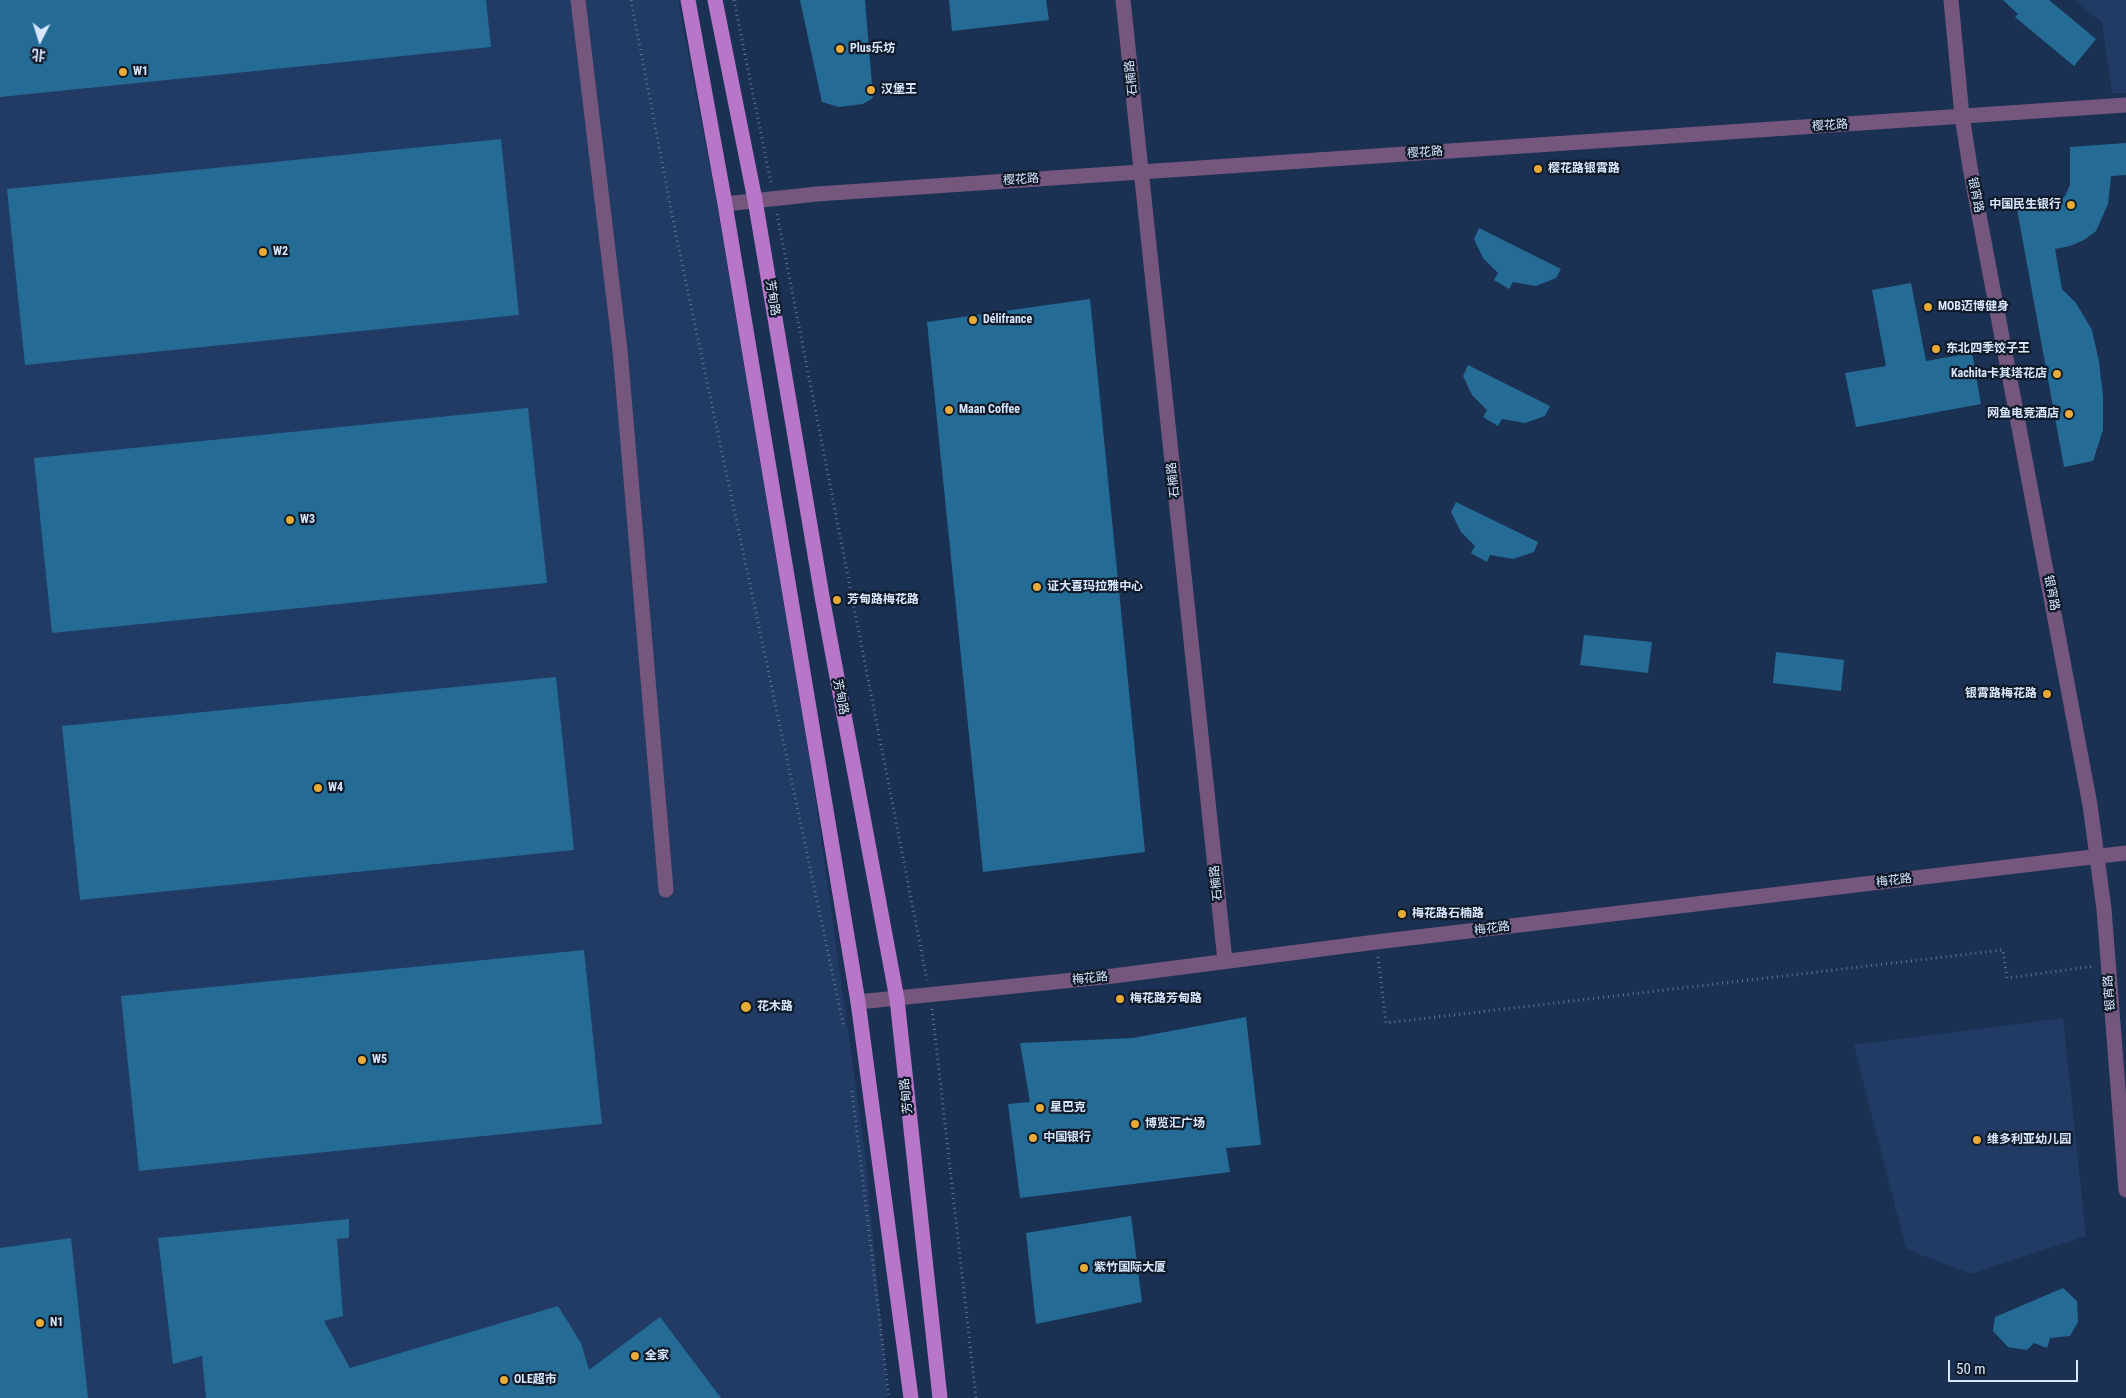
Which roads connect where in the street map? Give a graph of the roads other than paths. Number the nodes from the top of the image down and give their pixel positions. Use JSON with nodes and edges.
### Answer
{"nodes":[{"id":1,"x":578,"y":0,"type":"edge"},
{"id":2,"x":688,"y":0,"type":"edge"},
{"id":3,"x":715,"y":0,"type":"edge"},
{"id":4,"x":1124,"y":0,"type":"edge"},
{"id":5,"x":1951,"y":0,"type":"edge"},
{"id":6,"x":2126,"y":105,"type":"edge"},
{"id":7,"x":1962,"y":116,"type":"junction"},
{"id":8,"x":1142,"y":172,"type":"junction"},
{"id":9,"x":755,"y":200,"type":"junction"},
{"id":10,"x":725,"y":204,"type":"junction"},
{"id":11,"x":2126,"y":853,"type":"edge"},
{"id":12,"x":2098,"y":856,"type":"junction"},
{"id":13,"x":666,"y":890,"type":"dead end"},
{"id":14,"x":1225,"y":961,"type":"junction"},
{"id":15,"x":897,"y":999,"type":"junction"},
{"id":16,"x":858,"y":1002,"type":"junction"},
{"id":17,"x":2126,"y":1190,"type":"edge"},
{"id":18,"x":911,"y":1398,"type":"edge"},
{"id":19,"x":940,"y":1398,"type":"edge"}],
"edges":[{"from":1,"to":13,"type":"street"},
{"from":2,"to":10,"type":"main road"},
{"from":3,"to":9,"type":"main road","name":"芳甸路"},
{"from":4,"to":8,"type":"street","name":"石楠路"},
{"from":5,"to":7,"type":"street","name":"银宵路"},
{"from":6,"to":7,"type":"street","name":"樱花路"},
{"from":7,"to":8,"type":"street","name":"樱花路"},
{"from":7,"to":12,"type":"street","name":"银宵路"},
{"from":8,"to":9,"type":"street","name":"樱花路"},
{"from":8,"to":14,"type":"street","name":"石楠路"},
{"from":9,"to":10,"type":"street","name":"樱花路"},
{"from":9,"to":15,"type":"main road","name":"芳甸路"},
{"from":10,"to":16,"type":"main road"},
{"from":11,"to":12,"type":"street","name":"梅花路"},
{"from":12,"to":14,"type":"street","name":"梅花路"},
{"from":12,"to":17,"type":"street","name":"银宵路"},
{"from":14,"to":15,"type":"street","name":"梅花路"},
{"from":15,"to":16,"type":"street","name":"梅花路"},
{"from":15,"to":19,"type":"main road","name":"芳甸路"},
{"from":16,"to":18,"type":"main road"}]}
